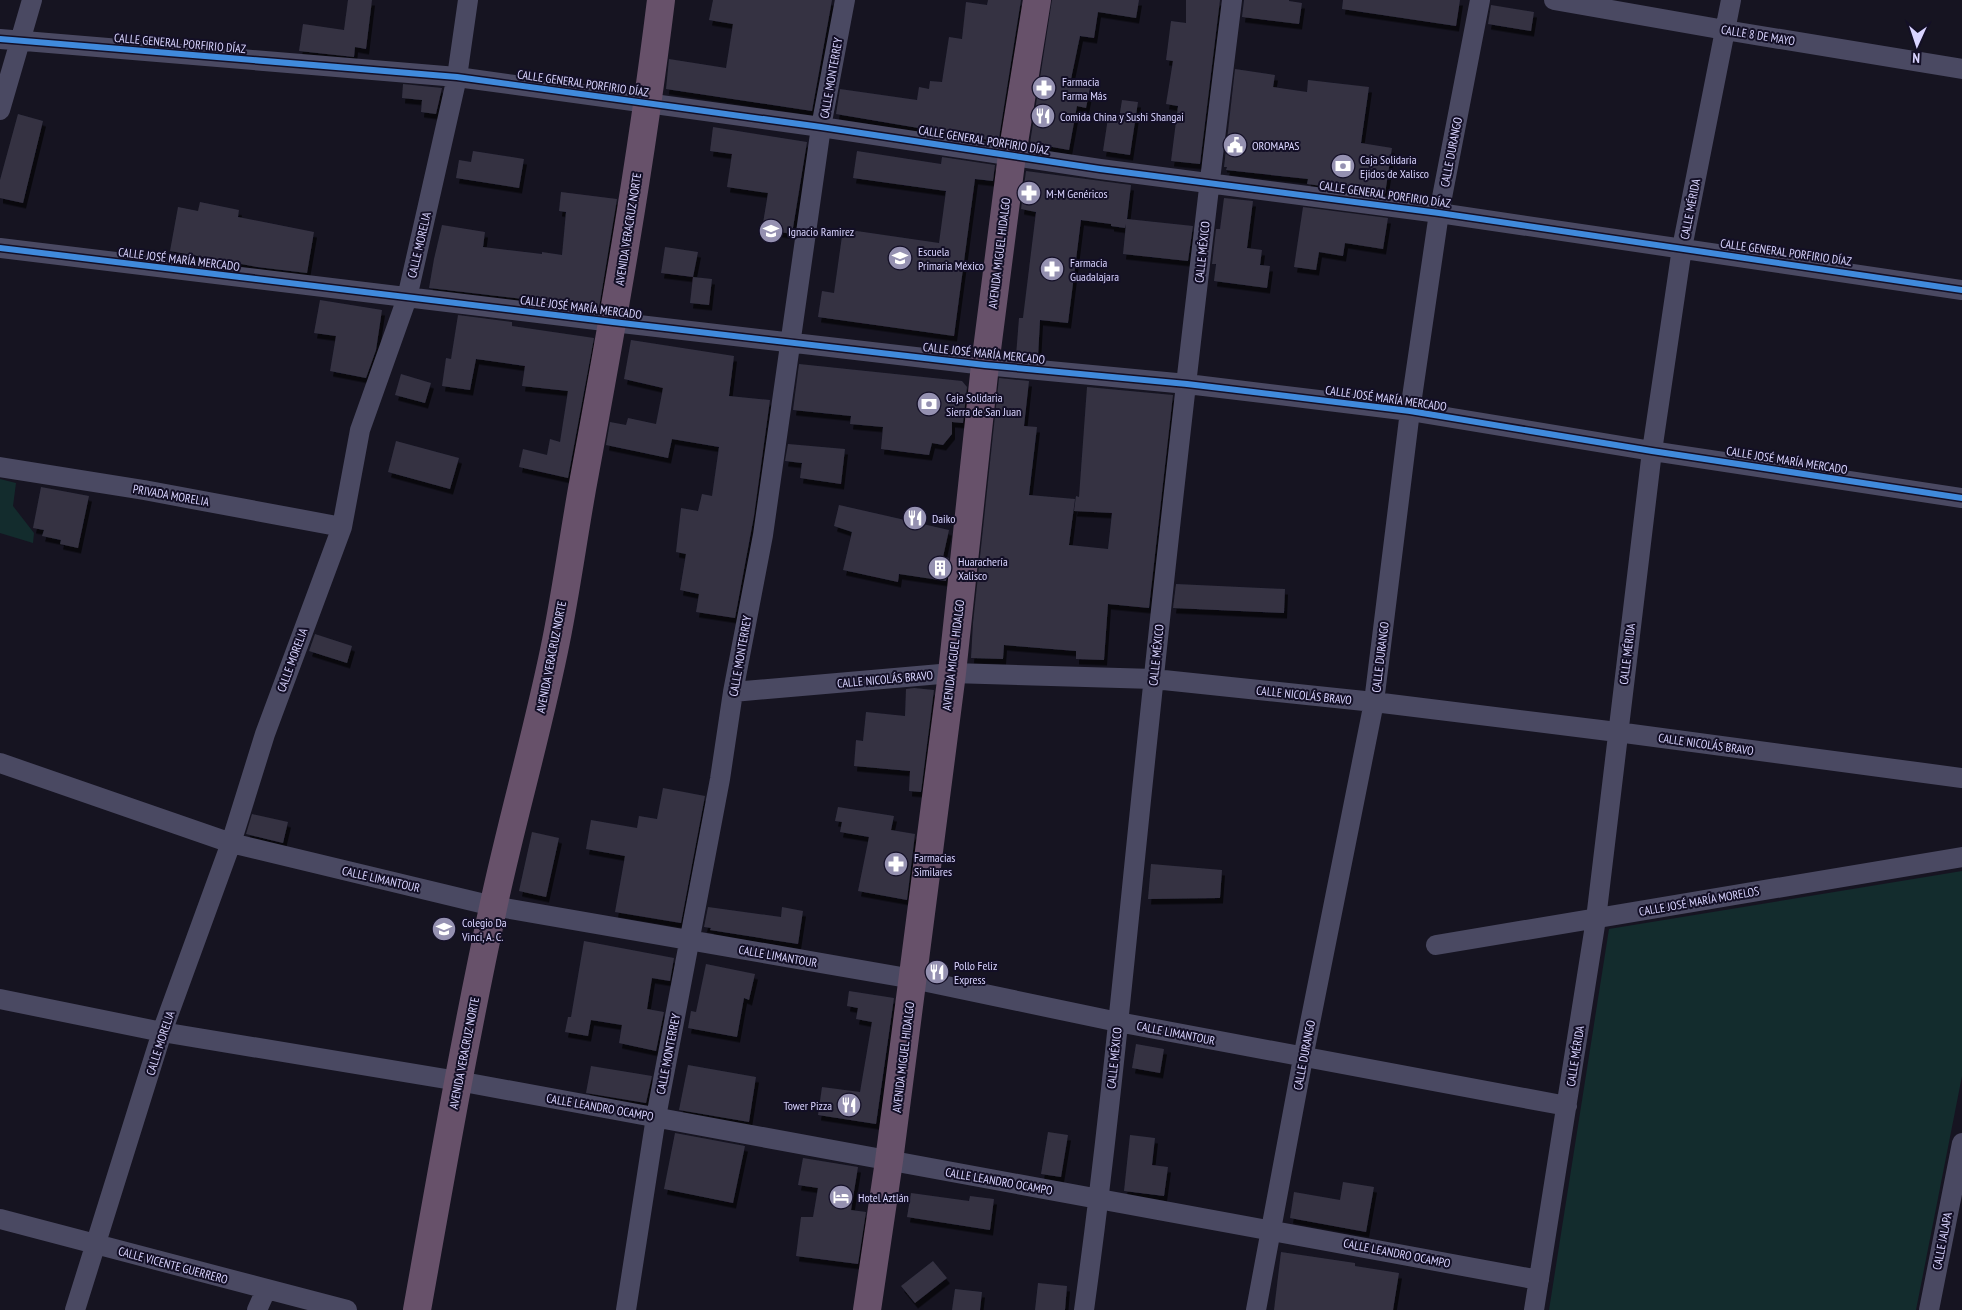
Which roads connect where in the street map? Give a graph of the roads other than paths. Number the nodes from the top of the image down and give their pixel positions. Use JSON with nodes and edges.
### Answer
{"nodes":[{"id":1,"x":32,"y":0,"type":"edge"},
{"id":2,"x":468,"y":0,"type":"edge"},
{"id":3,"x":661,"y":0,"type":"edge"},
{"id":4,"x":845,"y":0,"type":"edge"},
{"id":5,"x":1038,"y":0,"type":"edge"},
{"id":6,"x":1232,"y":0,"type":"edge"},
{"id":7,"x":1480,"y":0,"type":"edge"},
{"id":8,"x":1554,"y":0,"type":"edge"},
{"id":9,"x":1731,"y":0,"type":"edge"},
{"id":10,"x":1725,"y":30,"type":"junction"},
{"id":11,"x":0,"y":39,"type":"edge"},
{"id":12,"x":21,"y":41,"type":"junction"},
{"id":13,"x":1962,"y":69,"type":"edge"},
{"id":14,"x":457,"y":77,"type":"junction"},
{"id":15,"x":649,"y":103,"type":"junction"},
{"id":16,"x":0,"y":110,"type":"edge"},
{"id":17,"x":822,"y":127,"type":"junction"},
{"id":18,"x":1012,"y":155,"type":"junction"},
{"id":19,"x":1210,"y":182,"type":"junction"},
{"id":20,"x":1439,"y":213,"type":"junction"},
{"id":21,"x":0,"y":248,"type":"edge"},
{"id":22,"x":1682,"y":248,"type":"junction"},
{"id":23,"x":1962,"y":290,"type":"edge"},
{"id":24,"x":407,"y":298,"type":"junction"},
{"id":25,"x":613,"y":322,"type":"junction"},
{"id":26,"x":790,"y":342,"type":"junction"},
{"id":27,"x":985,"y":365,"type":"junction"},
{"id":28,"x":1187,"y":384,"type":"junction"},
{"id":29,"x":1410,"y":411,"type":"junction"},
{"id":30,"x":1652,"y":451,"type":"junction"},
{"id":31,"x":0,"y":466,"type":"edge"},
{"id":32,"x":1962,"y":498,"type":"edge"},
{"id":33,"x":342,"y":527,"type":"junction"},
{"id":34,"x":952,"y":673,"type":"junction"},
{"id":35,"x":1154,"y":679,"type":"junction"},
{"id":36,"x":733,"y":692,"type":"junction"},
{"id":37,"x":1374,"y":702,"type":"junction"},
{"id":38,"x":1617,"y":732,"type":"junction"},
{"id":39,"x":0,"y":763,"type":"edge"},
{"id":40,"x":1962,"y":778,"type":"edge"},
{"id":41,"x":231,"y":843,"type":"junction"},
{"id":42,"x":1962,"y":857,"type":"edge"},
{"id":43,"x":493,"y":906,"type":"junction"},
{"id":44,"x":1596,"y":919,"type":"junction"},
{"id":45,"x":689,"y":941,"type":"junction"},
{"id":46,"x":1436,"y":944,"type":"dead end"},
{"id":47,"x":913,"y":979,"type":"junction"},
{"id":48,"x":0,"y":999,"type":"edge"},
{"id":49,"x":1118,"y":1022,"type":"junction"},
{"id":50,"x":162,"y":1032,"type":"junction"},
{"id":51,"x":1303,"y":1058,"type":"junction"},
{"id":52,"x":458,"y":1081,"type":"junction"},
{"id":53,"x":1567,"y":1106,"type":"junction"},
{"id":54,"x":656,"y":1117,"type":"junction"},
{"id":55,"x":1962,"y":1143,"type":"edge"},
{"id":56,"x":889,"y":1162,"type":"junction"},
{"id":57,"x":1100,"y":1199,"type":"junction"},
{"id":58,"x":0,"y":1219,"type":"edge"},
{"id":59,"x":1271,"y":1230,"type":"junction"},
{"id":60,"x":97,"y":1245,"type":"junction"},
{"id":61,"x":1539,"y":1280,"type":"junction"},
{"id":62,"x":266,"y":1290,"type":"junction"},
{"id":63,"x":75,"y":1310,"type":"edge"},
{"id":64,"x":257,"y":1310,"type":"edge"},
{"id":65,"x":346,"y":1310,"type":"edge"},
{"id":66,"x":417,"y":1310,"type":"edge"},
{"id":67,"x":626,"y":1310,"type":"edge"},
{"id":68,"x":867,"y":1310,"type":"edge"},
{"id":69,"x":1084,"y":1310,"type":"edge"},
{"id":70,"x":1256,"y":1310,"type":"edge"},
{"id":71,"x":1534,"y":1310,"type":"edge"},
{"id":72,"x":1929,"y":1310,"type":"edge"}],
"edges":[{"from":1,"to":12,"type":"street"},
{"from":2,"to":14,"type":"street","name":"CALLE MORELIA"},
{"from":3,"to":15,"type":"highway","name":"AVENIDA VERACRUZ NORTE"},
{"from":4,"to":17,"type":"street","name":"CALLE MONTERREY"},
{"from":5,"to":18,"type":"highway","name":"AVENIDA MIGUEL HIDALGO"},
{"from":6,"to":19,"type":"street","name":"CALLE MÉXICO"},
{"from":7,"to":20,"type":"street","name":"CALLE DURANGO"},
{"from":8,"to":10,"type":"street","name":"CALLE 8 DE MAYO"},
{"from":9,"to":10,"type":"street","name":"CALLE MÉRIDA"},
{"from":10,"to":13,"type":"street","name":"CALLE 8 DE MAYO"},
{"from":10,"to":22,"type":"street","name":"CALLE MÉRIDA"},
{"from":11,"to":12,"type":"street","name":"CALLE GENERAL PORFIRIO DÍAZ"},
{"from":12,"to":14,"type":"street","name":"CALLE GENERAL PORFIRIO DÍAZ"},
{"from":12,"to":16,"type":"street"},
{"from":14,"to":15,"type":"street","name":"CALLE GENERAL PORFIRIO DÍAZ"},
{"from":14,"to":24,"type":"street","name":"CALLE MORELIA"},
{"from":15,"to":17,"type":"street","name":"CALLE GENERAL PORFIRIO DÍAZ"},
{"from":15,"to":25,"type":"highway","name":"AVENIDA VERACRUZ NORTE"},
{"from":17,"to":18,"type":"street","name":"CALLE GENERAL PORFIRIO DÍAZ"},
{"from":17,"to":26,"type":"street","name":"CALLE MONTERREY"},
{"from":18,"to":19,"type":"street","name":"CALLE GENERAL PORFIRIO DÍAZ"},
{"from":18,"to":27,"type":"highway","name":"AVENIDA MIGUEL HIDALGO"},
{"from":19,"to":20,"type":"street","name":"CALLE GENERAL PORFIRIO DÍAZ"},
{"from":19,"to":28,"type":"street","name":"CALLE MÉXICO"},
{"from":20,"to":22,"type":"street","name":"CALLE GENERAL PORFIRIO DÍAZ"},
{"from":20,"to":29,"type":"street","name":"CALLE DURANGO"},
{"from":21,"to":24,"type":"street","name":"CALLE JOSÉ MARÍA MERCADO"},
{"from":22,"to":23,"type":"street","name":"CALLE GENERAL PORFIRIO DÍAZ"},
{"from":22,"to":30,"type":"street","name":"CALLE MÉRIDA"},
{"from":24,"to":25,"type":"street","name":"CALLE JOSÉ MARÍA MERCADO"},
{"from":24,"to":33,"type":"street","name":"CALLE MORELIA"},
{"from":25,"to":26,"type":"street","name":"CALLE JOSÉ MARÍA MERCADO"},
{"from":25,"to":43,"type":"highway","name":"AVENIDA VERACRUZ NORTE"},
{"from":26,"to":27,"type":"street","name":"CALLE JOSÉ MARÍA MERCADO"},
{"from":26,"to":36,"type":"street","name":"CALLE MONTERREY"},
{"from":27,"to":28,"type":"street","name":"CALLE JOSÉ MARÍA MERCADO"},
{"from":27,"to":34,"type":"highway","name":"AVENIDA MIGUEL HIDALGO"},
{"from":28,"to":29,"type":"street","name":"CALLE JOSÉ MARÍA MERCADO"},
{"from":28,"to":35,"type":"street","name":"CALLE MÉXICO"},
{"from":29,"to":30,"type":"street","name":"CALLE JOSÉ MARÍA MERCADO"},
{"from":29,"to":37,"type":"street","name":"CALLE DURANGO"},
{"from":30,"to":32,"type":"street","name":"CALLE JOSÉ MARÍA MERCADO"},
{"from":30,"to":38,"type":"street","name":"CALLE MÉRIDA"},
{"from":31,"to":33,"type":"street","name":"PRIVADA MORELIA"},
{"from":33,"to":41,"type":"street","name":"CALLE MORELIA"},
{"from":34,"to":35,"type":"street","name":"CALLE NICOLÁS BRAVO"},
{"from":34,"to":36,"type":"street","name":"CALLE NICOLÁS BRAVO"},
{"from":34,"to":47,"type":"highway","name":"AVENIDA MIGUEL HIDALGO"},
{"from":35,"to":37,"type":"street","name":"CALLE NICOLÁS BRAVO"},
{"from":35,"to":49,"type":"street","name":"CALLE MÉXICO"},
{"from":36,"to":45,"type":"street","name":"CALLE MONTERREY"},
{"from":37,"to":38,"type":"street","name":"CALLE NICOLÁS BRAVO"},
{"from":37,"to":51,"type":"street","name":"CALLE DURANGO"},
{"from":38,"to":40,"type":"street","name":"CALLE NICOLÁS BRAVO"},
{"from":38,"to":44,"type":"street","name":"CALLE MÉRIDA"},
{"from":39,"to":41,"type":"street","name":"CALLE LIMANTOUR"},
{"from":41,"to":43,"type":"street","name":"CALLE LIMANTOUR"},
{"from":41,"to":50,"type":"street","name":"CALLE MORELIA"},
{"from":42,"to":44,"type":"street","name":"CALLE JOSÉ MARÍA MORELOS"},
{"from":43,"to":45,"type":"street","name":"CALLE LIMANTOUR"},
{"from":43,"to":52,"type":"highway","name":"AVENIDA VERACRUZ NORTE"},
{"from":44,"to":46,"type":"street","name":"CALLE JOSÉ MARÍA MORELOS"},
{"from":44,"to":53,"type":"street","name":"CALLE MÉRIDA"},
{"from":45,"to":47,"type":"street","name":"CALLE LIMANTOUR"},
{"from":45,"to":54,"type":"street","name":"CALLE MONTERREY"},
{"from":47,"to":49,"type":"street","name":"CALLE LIMANTOUR"},
{"from":47,"to":56,"type":"highway","name":"AVENIDA MIGUEL HIDALGO"},
{"from":48,"to":50,"type":"street","name":"CALLE LEANDRO OCAMPO"},
{"from":49,"to":51,"type":"street","name":"CALLE LIMANTOUR"},
{"from":49,"to":57,"type":"street","name":"CALLE MÉXICO"},
{"from":50,"to":52,"type":"street","name":"CALLE LEANDRO OCAMPO"},
{"from":50,"to":60,"type":"street","name":"CALLE MORELIA"},
{"from":51,"to":53,"type":"street","name":"CALLE LIMANTOUR"},
{"from":51,"to":59,"type":"street","name":"CALLE DURANGO"},
{"from":52,"to":54,"type":"street","name":"CALLE LEANDRO OCAMPO"},
{"from":52,"to":66,"type":"highway","name":"AVENIDA VERACRUZ NORTE"},
{"from":53,"to":61,"type":"street","name":"CALLE MÉRIDA"},
{"from":54,"to":56,"type":"street","name":"CALLE LEANDRO OCAMPO"},
{"from":54,"to":67,"type":"street","name":"CALLE MONTERREY"},
{"from":55,"to":72,"type":"street","name":"CALLE JALAPA"},
{"from":56,"to":57,"type":"street","name":"CALLE LEANDRO OCAMPO"},
{"from":56,"to":68,"type":"highway","name":"AVENIDA MIGUEL HIDALGO"},
{"from":57,"to":59,"type":"street","name":"CALLE LEANDRO OCAMPO"},
{"from":57,"to":69,"type":"street","name":"CALLE MÉXICO"},
{"from":58,"to":60,"type":"street","name":"CALLE VICENTE GUERRERO"},
{"from":59,"to":61,"type":"street","name":"CALLE LEANDRO OCAMPO"},
{"from":59,"to":70,"type":"street","name":"CALLE DURANGO"},
{"from":60,"to":62,"type":"street","name":"CALLE VICENTE GUERRERO"},
{"from":60,"to":63,"type":"street","name":"CALLE MORELIA"},
{"from":61,"to":71,"type":"street","name":"CALLE MÉRIDA"},
{"from":62,"to":64,"type":"street"},
{"from":62,"to":65,"type":"street","name":"CALLE VICENTE GUERRERO"}]}
